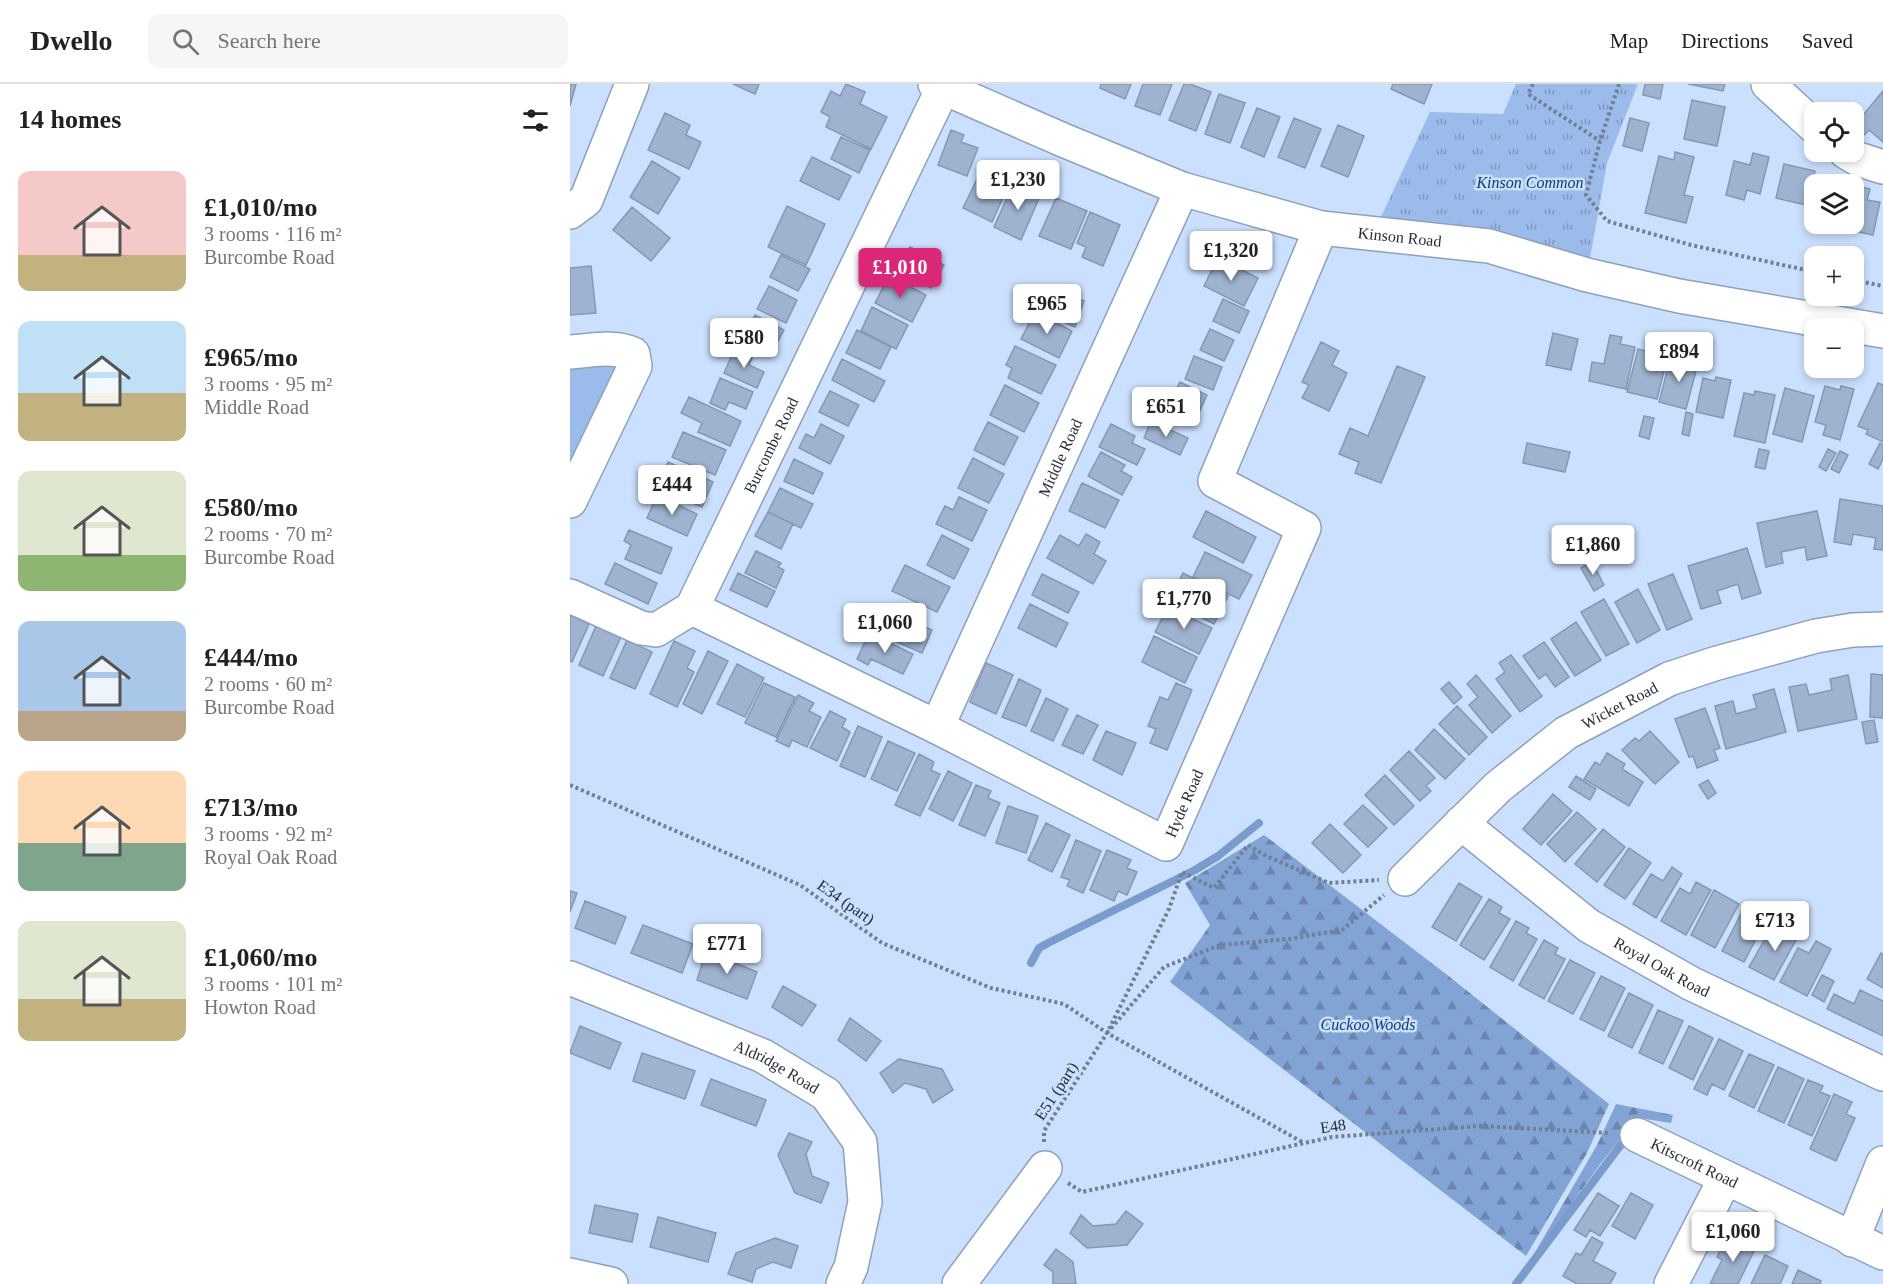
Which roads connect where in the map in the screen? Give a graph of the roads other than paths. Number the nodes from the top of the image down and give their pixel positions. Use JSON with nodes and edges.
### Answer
{"nodes":[{"id":1,"x":632,"y":84,"type":"edge"},
{"id":2,"x":1768,"y":84,"type":"edge"},
{"id":3,"x":939,"y":86,"type":"edge"},
{"id":4,"x":1804,"y":117,"type":"edge"},
{"id":5,"x":1864,"y":161,"type":"edge"},
{"id":6,"x":1883,"y":167,"type":"edge"},
{"id":7,"x":1182,"y":189,"type":"junction"},
{"id":8,"x":570,"y":212,"type":"edge"},
{"id":9,"x":1321,"y":228,"type":"junction"},
{"id":10,"x":1882,"y":323,"type":"edge"},
{"id":11,"x":570,"y":352,"type":"edge"},
{"id":12,"x":570,"y":501,"type":"edge"},
{"id":13,"x":570,"y":596,"type":"edge"},
{"id":14,"x":692,"y":608,"type":"junction"},
{"id":15,"x":1883,"y":629,"type":"edge"},
{"id":16,"x":937,"y":727,"type":"junction"},
{"id":17,"x":1461,"y":823,"type":"junction"},
{"id":18,"x":1405,"y":879,"type":"road end"},
{"id":19,"x":570,"y":978,"type":"edge"},
{"id":20,"x":1883,"y":1074,"type":"edge"},
{"id":21,"x":1637,"y":1135,"type":"road end"},
{"id":22,"x":1883,"y":1163,"type":"edge"},
{"id":23,"x":1045,"y":1168,"type":"road end"},
{"id":24,"x":1725,"y":1179,"type":"junction"},
{"id":25,"x":1852,"y":1240,"type":"junction"},
{"id":26,"x":1883,"y":1253,"type":"edge"},
{"id":27,"x":570,"y":1275,"type":"edge"},
{"id":28,"x":611,"y":1284,"type":"edge"},
{"id":29,"x":843,"y":1284,"type":"edge"},
{"id":30,"x":959,"y":1284,"type":"edge"},
{"id":31,"x":1671,"y":1284,"type":"edge"}],
"edges":[{"from":1,"to":8,"type":"street"},
{"from":2,"to":4,"type":"street"},
{"from":3,"to":7,"type":"street","name":"Kinson Road"},
{"from":3,"to":14,"type":"street","name":"Burcombe Road"},
{"from":5,"to":6,"type":"street"},
{"from":7,"to":9,"type":"street","name":"Kinson Road"},
{"from":7,"to":16,"type":"street","name":"Middle Road"},
{"from":9,"to":10,"type":"street","name":"Kinson Road"},
{"from":9,"to":16,"type":"street","name":"Hyde Road"},
{"from":11,"to":12,"type":"street"},
{"from":13,"to":14,"type":"street"},
{"from":14,"to":16,"type":"street","name":"Hyde Road"},
{"from":15,"to":17,"type":"street","name":"Wicket Road"},
{"from":17,"to":18,"type":"street","name":"Wicket Road"},
{"from":17,"to":20,"type":"street","name":"Royal Oak Road"},
{"from":19,"to":29,"type":"street","name":"Aldridge Road"},
{"from":21,"to":24,"type":"street","name":"Kitscroft Road"},
{"from":22,"to":25,"type":"street"},
{"from":23,"to":30,"type":"street"},
{"from":24,"to":25,"type":"street","name":"Kitscroft Road"},
{"from":24,"to":31,"type":"street"},
{"from":25,"to":26,"type":"street","name":"Kitscroft Road"},
{"from":27,"to":28,"type":"street"}]}
